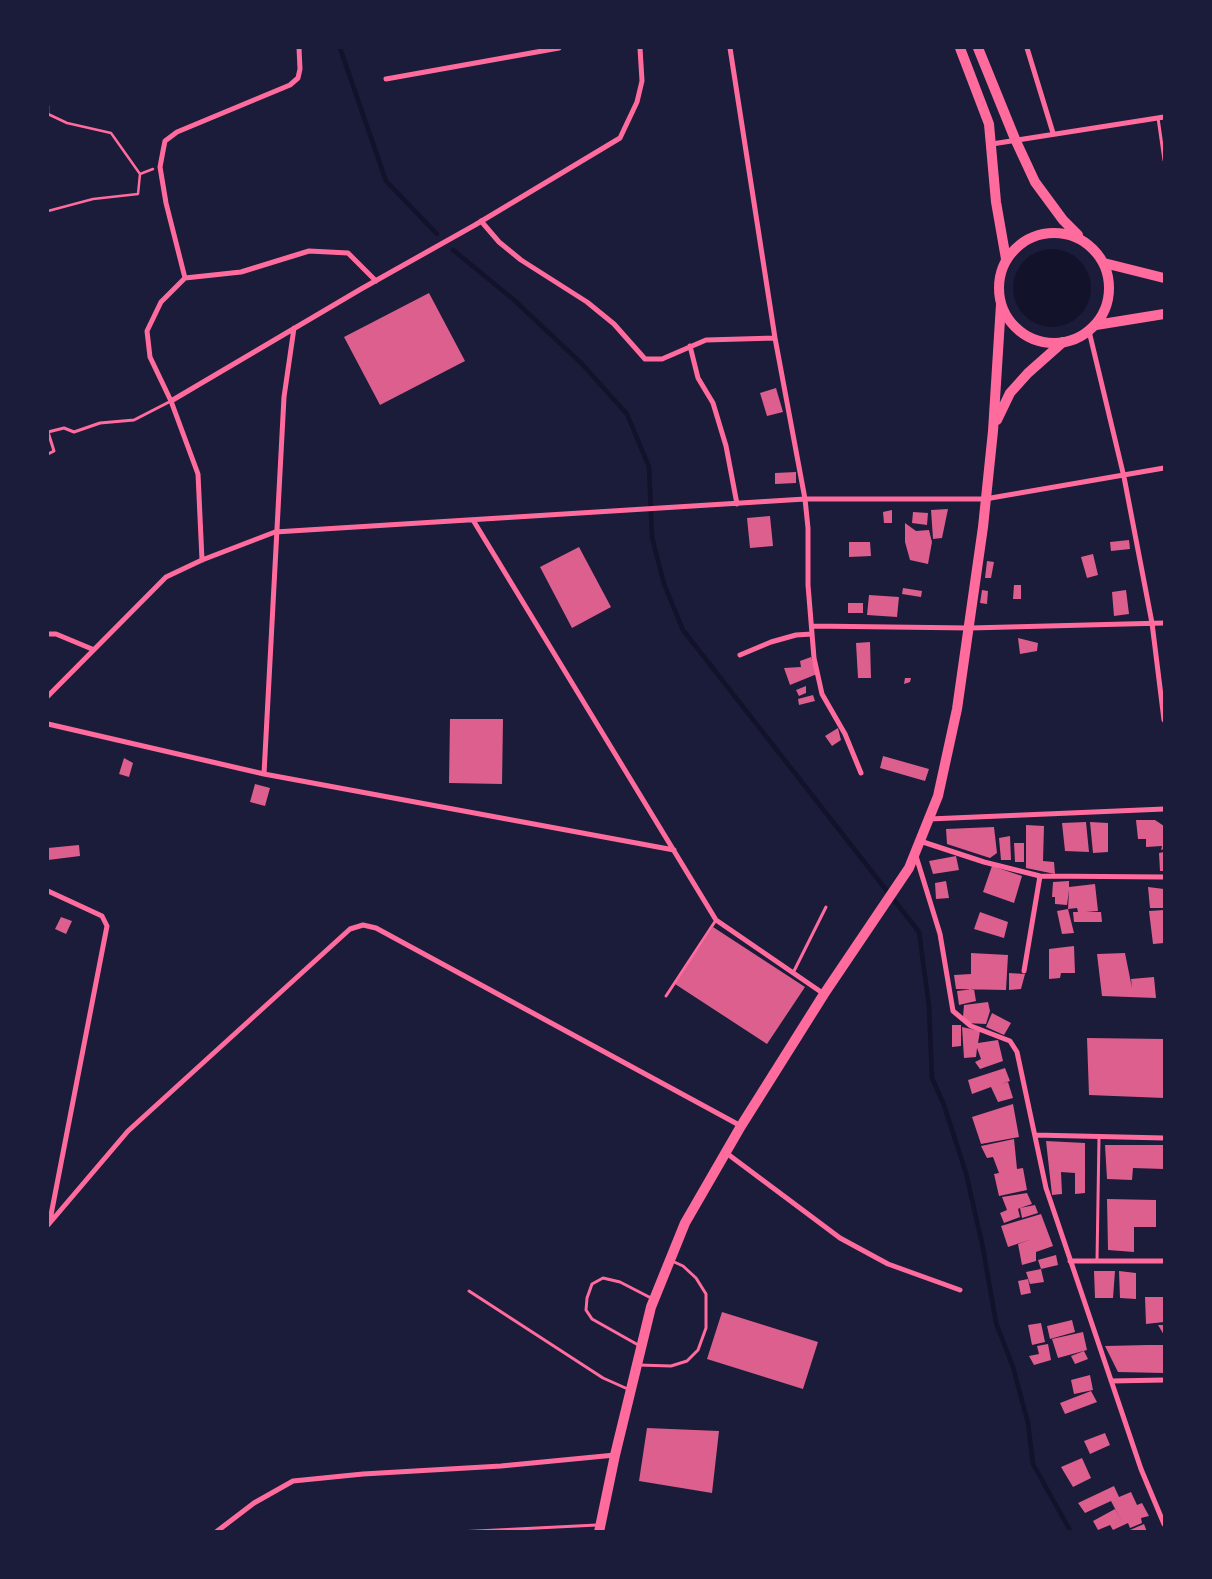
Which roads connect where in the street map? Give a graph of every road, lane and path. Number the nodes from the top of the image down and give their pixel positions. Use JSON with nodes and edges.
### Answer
{"nodes":[{"id":1,"x":299,"y":48,"type":"edge"},
{"id":2,"x":559,"y":48,"type":"edge"},
{"id":3,"x":640,"y":48,"type":"edge"},
{"id":4,"x":730,"y":48,"type":"edge"},
{"id":5,"x":960,"y":48,"type":"edge"},
{"id":6,"x":978,"y":48,"type":"edge"},
{"id":7,"x":1027,"y":48,"type":"edge"},
{"id":8,"x":386,"y":79,"type":"dead end"},
{"id":9,"x":48,"y":106,"type":"edge"},
{"id":10,"x":1164,"y":117,"type":"edge"},
{"id":11,"x":1158,"y":118,"type":"junction"},
{"id":12,"x":1053,"y":133,"type":"junction"},
{"id":13,"x":1015,"y":139,"type":"junction"},
{"id":14,"x":992,"y":144,"type":"junction"},
{"id":15,"x":1164,"y":160,"type":"edge"},
{"id":16,"x":160,"y":167,"type":"junction"},
{"id":17,"x":140,"y":174,"type":"junction"},
{"id":18,"x":48,"y":210,"type":"edge"},
{"id":19,"x":481,"y":221,"type":"junction"},
{"id":20,"x":1083,"y":239,"type":"junction"},
{"id":21,"x":1006,"y":259,"type":"junction"},
{"id":22,"x":1104,"y":262,"type":"junction"},
{"id":23,"x":186,"y":278,"type":"junction"},
{"id":24,"x":1164,"y":278,"type":"edge"},
{"id":25,"x":376,"y":281,"type":"junction"},
{"id":26,"x":1001,"y":304,"type":"junction"},
{"id":27,"x":1164,"y":314,"type":"edge"},
{"id":28,"x":294,"y":328,"type":"junction"},
{"id":29,"x":1092,"y":328,"type":"junction"},
{"id":30,"x":775,"y":338,"type":"junction"},
{"id":31,"x":1063,"y":342,"type":"junction"},
{"id":32,"x":690,"y":346,"type":"junction"},
{"id":33,"x":171,"y":401,"type":"junction"},
{"id":34,"x":993,"y":431,"type":"junction"},
{"id":35,"x":48,"y":432,"type":"edge"},
{"id":36,"x":48,"y":454,"type":"edge"},
{"id":37,"x":1164,"y":468,"type":"edge"},
{"id":38,"x":1124,"y":477,"type":"junction"},
{"id":39,"x":805,"y":499,"type":"junction"},
{"id":40,"x":986,"y":499,"type":"junction"},
{"id":41,"x":737,"y":504,"type":"junction"},
{"id":42,"x":472,"y":520,"type":"junction"},
{"id":43,"x":275,"y":532,"type":"junction"},
{"id":44,"x":202,"y":560,"type":"junction"},
{"id":45,"x":1152,"y":623,"type":"junction"},
{"id":46,"x":1164,"y":623,"type":"edge"},
{"id":47,"x":812,"y":626,"type":"junction"},
{"id":48,"x":970,"y":628,"type":"junction"},
{"id":49,"x":48,"y":634,"type":"edge"},
{"id":50,"x":812,"y":634,"type":"junction"},
{"id":51,"x":92,"y":649,"type":"junction"},
{"id":52,"x":740,"y":655,"type":"dead end"},
{"id":53,"x":48,"y":696,"type":"edge"},
{"id":54,"x":1164,"y":720,"type":"edge"},
{"id":55,"x":48,"y":724,"type":"edge"},
{"id":56,"x":861,"y":773,"type":"dead end"},
{"id":57,"x":264,"y":774,"type":"junction"},
{"id":58,"x":1164,"y":809,"type":"edge"},
{"id":59,"x":929,"y":819,"type":"junction"},
{"id":60,"x":920,"y":841,"type":"junction"},
{"id":61,"x":674,"y":850,"type":"junction"},
{"id":62,"x":915,"y":853,"type":"junction"},
{"id":63,"x":1040,"y":876,"type":"junction"},
{"id":64,"x":1164,"y":877,"type":"edge"},
{"id":65,"x":48,"y":891,"type":"edge"},
{"id":66,"x":826,"y":907,"type":"dead end"},
{"id":67,"x":716,"y":920,"type":"junction"},
{"id":68,"x":1024,"y":971,"type":"dead end"},
{"id":69,"x":793,"y":974,"type":"junction"},
{"id":70,"x":824,"y":994,"type":"junction"},
{"id":71,"x":666,"y":996,"type":"dead end"},
{"id":72,"x":741,"y":1126,"type":"junction"},
{"id":73,"x":1035,"y":1135,"type":"junction"},
{"id":74,"x":1100,"y":1137,"type":"junction"},
{"id":75,"x":1164,"y":1138,"type":"edge"},
{"id":76,"x":725,"y":1152,"type":"junction"},
{"id":77,"x":49,"y":1223,"type":"edge"},
{"id":78,"x":670,"y":1260,"type":"junction"},
{"id":79,"x":1097,"y":1260,"type":"junction"},
{"id":80,"x":1070,"y":1261,"type":"junction"},
{"id":81,"x":1164,"y":1261,"type":"edge"},
{"id":82,"x":960,"y":1290,"type":"dead end"},
{"id":83,"x":469,"y":1291,"type":"dead end"},
{"id":84,"x":654,"y":1299,"type":"junction"},
{"id":85,"x":641,"y":1347,"type":"junction"},
{"id":86,"x":636,"y":1365,"type":"junction"},
{"id":87,"x":1164,"y":1380,"type":"edge"},
{"id":88,"x":1111,"y":1381,"type":"junction"},
{"id":89,"x":630,"y":1390,"type":"junction"},
{"id":90,"x":614,"y":1454,"type":"junction"},
{"id":91,"x":1164,"y":1524,"type":"edge"},
{"id":92,"x":600,"y":1529,"type":"edge"},
{"id":93,"x":219,"y":1531,"type":"edge"},
{"id":94,"x":457,"y":1532,"type":"edge"}],
"edges":[{"from":1,"to":16,"type":"street"},
{"from":2,"to":8,"type":"street"},
{"from":3,"to":19,"type":"street"},
{"from":4,"to":30,"type":"street"},
{"from":5,"to":14,"type":"main road"},
{"from":6,"to":13,"type":"main road"},
{"from":7,"to":12,"type":"street"},
{"from":9,"to":17,"type":"path"},
{"from":10,"to":11,"type":"street"},
{"from":11,"to":12,"type":"street"},
{"from":11,"to":15,"type":"lane"},
{"from":12,"to":13,"type":"street"},
{"from":13,"to":14,"type":"street"},
{"from":13,"to":20,"type":"main road"},
{"from":14,"to":21,"type":"main road"},
{"from":16,"to":17,"type":"path"},
{"from":16,"to":23,"type":"street"},
{"from":17,"to":18,"type":"path"},
{"from":19,"to":25,"type":"street"},
{"from":19,"to":32,"type":"street"},
{"from":20,"to":21,"type":"main road"},
{"from":20,"to":22,"type":"main road"},
{"from":21,"to":26,"type":"main road"},
{"from":22,"to":24,"type":"main road"},
{"from":22,"to":29,"type":"main road"},
{"from":23,"to":25,"type":"street"},
{"from":23,"to":33,"type":"street"},
{"from":25,"to":28,"type":"street"},
{"from":26,"to":31,"type":"main road"},
{"from":26,"to":34,"type":"main road"},
{"from":27,"to":29,"type":"main road"},
{"from":28,"to":33,"type":"street"},
{"from":28,"to":43,"type":"street"},
{"from":29,"to":31,"type":"main road"},
{"from":29,"to":38,"type":"street"},
{"from":30,"to":32,"type":"street"},
{"from":30,"to":39,"type":"street"},
{"from":31,"to":34,"type":"main road"},
{"from":32,"to":41,"type":"street"},
{"from":33,"to":35,"type":"lane"},
{"from":33,"to":44,"type":"street"},
{"from":34,"to":40,"type":"main road"},
{"from":35,"to":36,"type":"lane"},
{"from":37,"to":38,"type":"street"},
{"from":38,"to":40,"type":"street"},
{"from":38,"to":45,"type":"street"},
{"from":39,"to":40,"type":"street"},
{"from":39,"to":41,"type":"street"},
{"from":39,"to":47,"type":"street"},
{"from":40,"to":48,"type":"main road"},
{"from":41,"to":42,"type":"street"},
{"from":42,"to":43,"type":"street"},
{"from":42,"to":61,"type":"street"},
{"from":43,"to":44,"type":"street"},
{"from":43,"to":57,"type":"street"},
{"from":44,"to":51,"type":"street"},
{"from":45,"to":46,"type":"street"},
{"from":45,"to":48,"type":"street"},
{"from":45,"to":54,"type":"street"},
{"from":47,"to":48,"type":"street"},
{"from":47,"to":50,"type":"street"},
{"from":48,"to":59,"type":"main road"},
{"from":49,"to":51,"type":"street"},
{"from":50,"to":52,"type":"street"},
{"from":50,"to":56,"type":"street"},
{"from":51,"to":53,"type":"street"},
{"from":55,"to":57,"type":"street"},
{"from":57,"to":61,"type":"street"},
{"from":58,"to":59,"type":"street"},
{"from":59,"to":60,"type":"main road"},
{"from":60,"to":62,"type":"main road"},
{"from":60,"to":63,"type":"street"},
{"from":61,"to":67,"type":"street"},
{"from":62,"to":70,"type":"main road"},
{"from":62,"to":73,"type":"street"},
{"from":63,"to":64,"type":"street"},
{"from":63,"to":68,"type":"street"},
{"from":65,"to":77,"type":"street"},
{"from":66,"to":69,"type":"lane"},
{"from":67,"to":69,"type":"street"},
{"from":67,"to":71,"type":"lane"},
{"from":69,"to":70,"type":"street"},
{"from":70,"to":72,"type":"main road"},
{"from":72,"to":76,"type":"main road"},
{"from":72,"to":77,"type":"street"},
{"from":73,"to":74,"type":"street"},
{"from":73,"to":80,"type":"street"},
{"from":74,"to":75,"type":"street"},
{"from":74,"to":79,"type":"lane"},
{"from":76,"to":78,"type":"main road"},
{"from":76,"to":82,"type":"street"},
{"from":78,"to":84,"type":"main road"},
{"from":78,"to":86,"type":"lane"},
{"from":79,"to":80,"type":"street"},
{"from":79,"to":81,"type":"street"},
{"from":80,"to":88,"type":"street"},
{"from":83,"to":89,"type":"lane"},
{"from":84,"to":85,"type":"main road"},
{"from":84,"to":85,"type":"lane"},
{"from":85,"to":86,"type":"main road"},
{"from":86,"to":89,"type":"main road"},
{"from":87,"to":88,"type":"street"},
{"from":88,"to":91,"type":"street"},
{"from":89,"to":90,"type":"main road"},
{"from":90,"to":92,"type":"main road"},
{"from":90,"to":93,"type":"street"},
{"from":92,"to":94,"type":"lane"}]}
